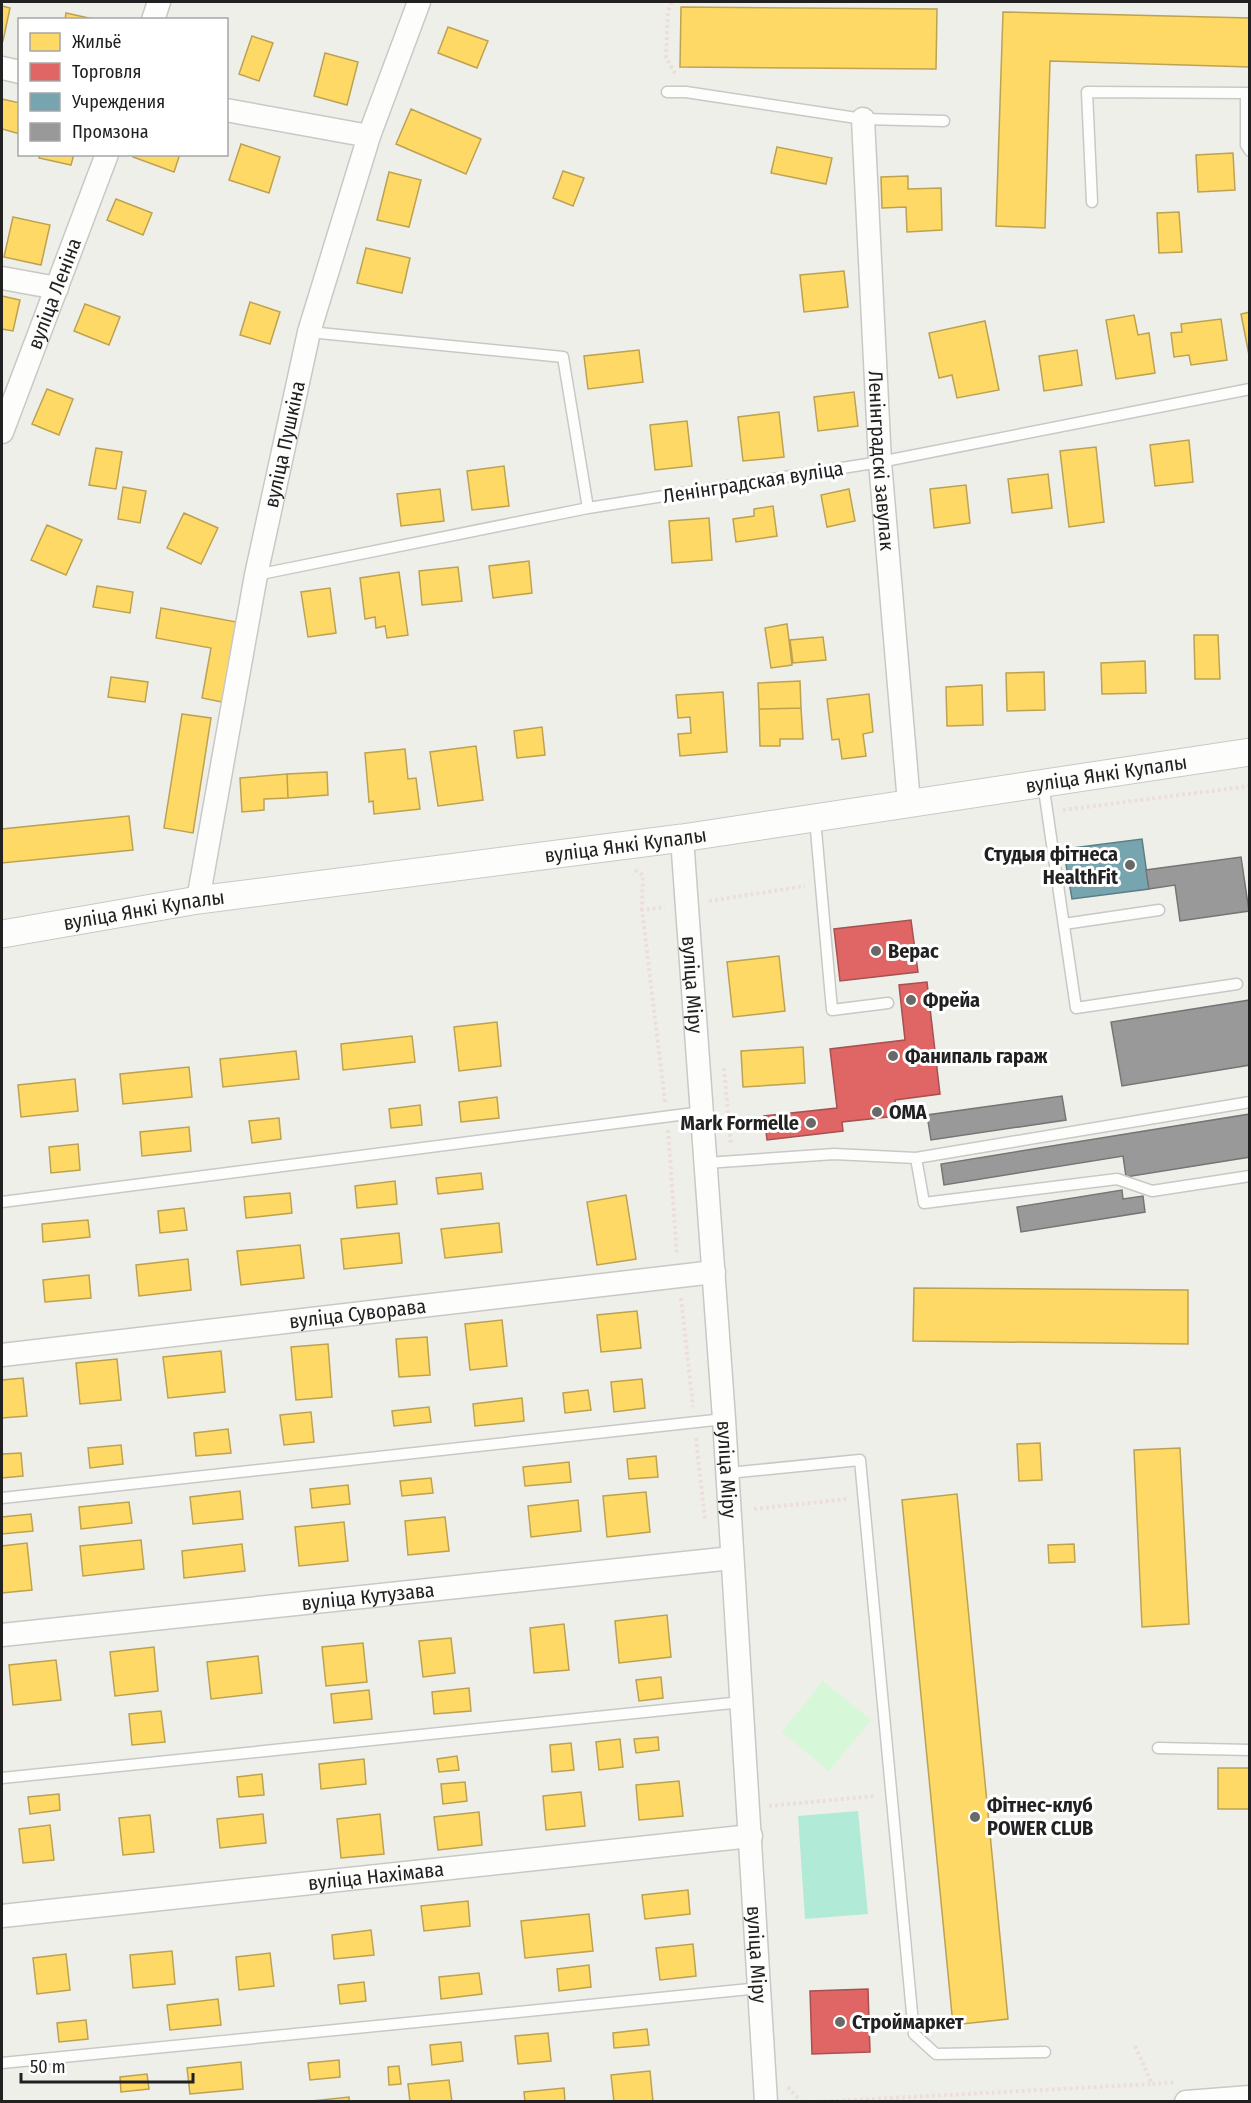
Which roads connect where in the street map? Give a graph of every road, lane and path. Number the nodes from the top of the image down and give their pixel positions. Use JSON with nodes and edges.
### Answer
{"nodes":[{"id":1,"x":159,"y":2,"type":"edge"},
{"id":2,"x":419,"y":2,"type":"edge"},
{"id":3,"x":672,"y":2,"type":"edge"},
{"id":4,"x":154,"y":18,"type":"edge"},
{"id":5,"x":2,"y":68,"type":"edge"},
{"id":6,"x":18,"y":72,"type":"edge"},
{"id":7,"x":667,"y":92,"type":"dead end"},
{"id":8,"x":686,"y":92,"type":"junction"},
{"id":9,"x":228,"y":110,"type":"edge"},
{"id":10,"x":863,"y":119,"type":"junction"},
{"id":11,"x":944,"y":121,"type":"dead end"},
{"id":12,"x":369,"y":136,"type":"junction"},
{"id":13,"x":1250,"y":152,"type":"edge"},
{"id":14,"x":106,"y":156,"type":"edge"},
{"id":15,"x":1092,"y":202,"type":"dead end"},
{"id":16,"x":2,"y":278,"type":"edge"},
{"id":17,"x":57,"y":288,"type":"junction"},
{"id":18,"x":309,"y":332,"type":"junction"},
{"id":19,"x":1250,"y":389,"type":"edge"},
{"id":20,"x":2,"y":432,"type":"edge"},
{"id":21,"x":880,"y":462,"type":"junction"},
{"id":22,"x":588,"y":508,"type":"junction"},
{"id":23,"x":256,"y":575,"type":"junction"},
{"id":24,"x":1250,"y":752,"type":"edge"},
{"id":25,"x":1043,"y":783,"type":"junction"},
{"id":26,"x":1250,"y":786,"type":"edge"},
{"id":27,"x":909,"y":803,"type":"junction"},
{"id":28,"x":1047,"y":812,"type":"junction"},
{"id":29,"x":815,"y":818,"type":"junction"},
{"id":30,"x":682,"y":838,"type":"junction"},
{"id":31,"x":820,"y":883,"type":"junction"},
{"id":32,"x":198,"y":900,"type":"junction"},
{"id":33,"x":686,"y":904,"type":"junction"},
{"id":34,"x":1159,"y":910,"type":"dead end"},
{"id":35,"x":709,"y":913,"type":"dead end"},
{"id":36,"x":1064,"y":924,"type":"junction"},
{"id":37,"x":2,"y":934,"type":"edge"},
{"id":38,"x":1238,"y":984,"type":"dead end"},
{"id":39,"x":888,"y":1003,"type":"dead end"},
{"id":40,"x":724,"y":1066,"type":"dead end"},
{"id":41,"x":1250,"y":1102,"type":"edge"},
{"id":42,"x":703,"y":1112,"type":"junction"},
{"id":43,"x":667,"y":1117,"type":"junction"},
{"id":44,"x":916,"y":1158,"type":"junction"},
{"id":45,"x":733,"y":1161,"type":"junction"},
{"id":46,"x":706,"y":1163,"type":"junction"},
{"id":47,"x":1250,"y":1176,"type":"edge"},
{"id":48,"x":2,"y":1202,"type":"edge"},
{"id":49,"x":714,"y":1272,"type":"junction"},
{"id":50,"x":679,"y":1277,"type":"junction"},
{"id":51,"x":2,"y":1355,"type":"edge"},
{"id":52,"x":724,"y":1419,"type":"junction"},
{"id":53,"x":695,"y":1422,"type":"junction"},
{"id":54,"x":751,"y":1471,"type":"junction"},
{"id":55,"x":728,"y":1473,"type":"junction"},
{"id":56,"x":863,"y":1497,"type":"junction"},
{"id":57,"x":2,"y":1498,"type":"edge"},
{"id":58,"x":753,"y":1509,"type":"junction"},
{"id":59,"x":754,"y":1521,"type":"dead end"},
{"id":60,"x":732,"y":1558,"type":"junction"},
{"id":61,"x":710,"y":1560,"type":"junction"},
{"id":62,"x":2,"y":1635,"type":"edge"},
{"id":63,"x":742,"y":1702,"type":"junction"},
{"id":64,"x":1158,"y":1748,"type":"dead end"},
{"id":65,"x":1250,"y":1750,"type":"edge"},
{"id":66,"x":2,"y":1778,"type":"edge"},
{"id":67,"x":891,"y":1794,"type":"junction"},
{"id":68,"x":760,"y":1807,"type":"junction"},
{"id":69,"x":771,"y":1817,"type":"dead end"},
{"id":70,"x":751,"y":1836,"type":"junction"},
{"id":71,"x":2,"y":1916,"type":"edge"},
{"id":72,"x":760,"y":1988,"type":"junction"},
{"id":73,"x":1135,"y":2046,"type":"dead end"},
{"id":74,"x":1045,"y":2052,"type":"dead end"},
{"id":75,"x":2,"y":2062,"type":"edge"},
{"id":76,"x":784,"y":2082,"type":"dead end"},
{"id":77,"x":1152,"y":2084,"type":"junction"},
{"id":78,"x":1182,"y":2092,"type":"edge"},
{"id":79,"x":1250,"y":2097,"type":"edge"},
{"id":80,"x":766,"y":2102,"type":"edge"},
{"id":81,"x":801,"y":2102,"type":"edge"},
{"id":82,"x":818,"y":2102,"type":"edge"}],
"edges":[{"from":1,"to":4,"type":"street"},
{"from":2,"to":12,"type":"street","name":"вуліца Пушкіна"},
{"from":3,"to":8,"type":"path"},
{"from":5,"to":6,"type":"street"},
{"from":7,"to":8,"type":"lane"},
{"from":8,"to":10,"type":"lane"},
{"from":9,"to":12,"type":"street"},
{"from":10,"to":11,"type":"lane"},
{"from":10,"to":21,"type":"street","name":"Ленінградскі завулак"},
{"from":12,"to":18,"type":"street","name":"вуліца Пушкіна"},
{"from":13,"to":15,"type":"lane"},
{"from":14,"to":17,"type":"street","name":"вуліца Леніна"},
{"from":16,"to":17,"type":"street"},
{"from":17,"to":20,"type":"street","name":"вуліца Леніна"},
{"from":18,"to":22,"type":"lane"},
{"from":18,"to":23,"type":"street","name":"вуліца Пушкіна"},
{"from":19,"to":21,"type":"lane","name":"Ленінградская вуліца"},
{"from":21,"to":22,"type":"lane","name":"Ленінградская вуліца"},
{"from":21,"to":27,"type":"street","name":"Ленінградскі завулак"},
{"from":22,"to":23,"type":"lane","name":"Ленінградская вуліца"},
{"from":23,"to":32,"type":"street","name":"вуліца Пушкіна"},
{"from":24,"to":25,"type":"street","name":"вуліца Янкі Купалы"},
{"from":25,"to":27,"type":"street","name":"вуліца Янкі Купалы"},
{"from":25,"to":28,"type":"lane"},
{"from":26,"to":28,"type":"path"},
{"from":27,"to":29,"type":"street","name":"вуліца Янкі Купалы"},
{"from":28,"to":36,"type":"lane"},
{"from":29,"to":30,"type":"street","name":"вуліца Янкі Купалы"},
{"from":29,"to":31,"type":"lane"},
{"from":30,"to":32,"type":"street","name":"вуліца Янкі Купалы"},
{"from":30,"to":33,"type":"street","name":"вуліца Міру"},
{"from":31,"to":35,"type":"path"},
{"from":31,"to":39,"type":"lane"},
{"from":32,"to":37,"type":"street","name":"вуліца Янкі Купалы"},
{"from":33,"to":42,"type":"street","name":"вуліца Міру"},
{"from":33,"to":43,"type":"path"},
{"from":34,"to":36,"type":"lane"},
{"from":36,"to":38,"type":"lane"},
{"from":40,"to":45,"type":"path"},
{"from":41,"to":44,"type":"lane"},
{"from":42,"to":43,"type":"lane"},
{"from":42,"to":46,"type":"street","name":"вуліца Міру"},
{"from":43,"to":48,"type":"lane"},
{"from":43,"to":50,"type":"path"},
{"from":44,"to":45,"type":"lane"},
{"from":44,"to":47,"type":"lane"},
{"from":45,"to":46,"type":"lane"},
{"from":46,"to":49,"type":"street","name":"вуліца Міру"},
{"from":49,"to":50,"type":"street","name":"вуліца Суворава"},
{"from":49,"to":52,"type":"street","name":"вуліца Міру"},
{"from":50,"to":51,"type":"street","name":"вуліца Суворава"},
{"from":50,"to":53,"type":"path"},
{"from":52,"to":53,"type":"lane"},
{"from":52,"to":55,"type":"street","name":"вуліца Міру"},
{"from":53,"to":57,"type":"lane"},
{"from":53,"to":61,"type":"path"},
{"from":54,"to":55,"type":"lane"},
{"from":54,"to":56,"type":"lane"},
{"from":54,"to":58,"type":"path"},
{"from":55,"to":60,"type":"street","name":"вуліца Міру"},
{"from":56,"to":58,"type":"path"},
{"from":56,"to":67,"type":"lane"},
{"from":58,"to":59,"type":"path"},
{"from":60,"to":61,"type":"street","name":"вуліца Кутузава"},
{"from":60,"to":63,"type":"street","name":"вуліца Міру"},
{"from":61,"to":62,"type":"street","name":"вуліца Кутузава"},
{"from":63,"to":66,"type":"lane"},
{"from":63,"to":68,"type":"street","name":"вуліца Міру"},
{"from":64,"to":65,"type":"lane"},
{"from":67,"to":68,"type":"path"},
{"from":67,"to":74,"type":"lane"},
{"from":68,"to":69,"type":"path"},
{"from":68,"to":70,"type":"street","name":"вуліца Міру"},
{"from":70,"to":71,"type":"street","name":"вуліца Нахімава"},
{"from":70,"to":72,"type":"street","name":"вуліца Міру"},
{"from":72,"to":75,"type":"lane"},
{"from":72,"to":80,"type":"street","name":"вуліца Міру"},
{"from":73,"to":77,"type":"path"},
{"from":76,"to":81,"type":"path"},
{"from":77,"to":78,"type":"path"},
{"from":77,"to":82,"type":"path"},
{"from":78,"to":79,"type":"street"}]}
